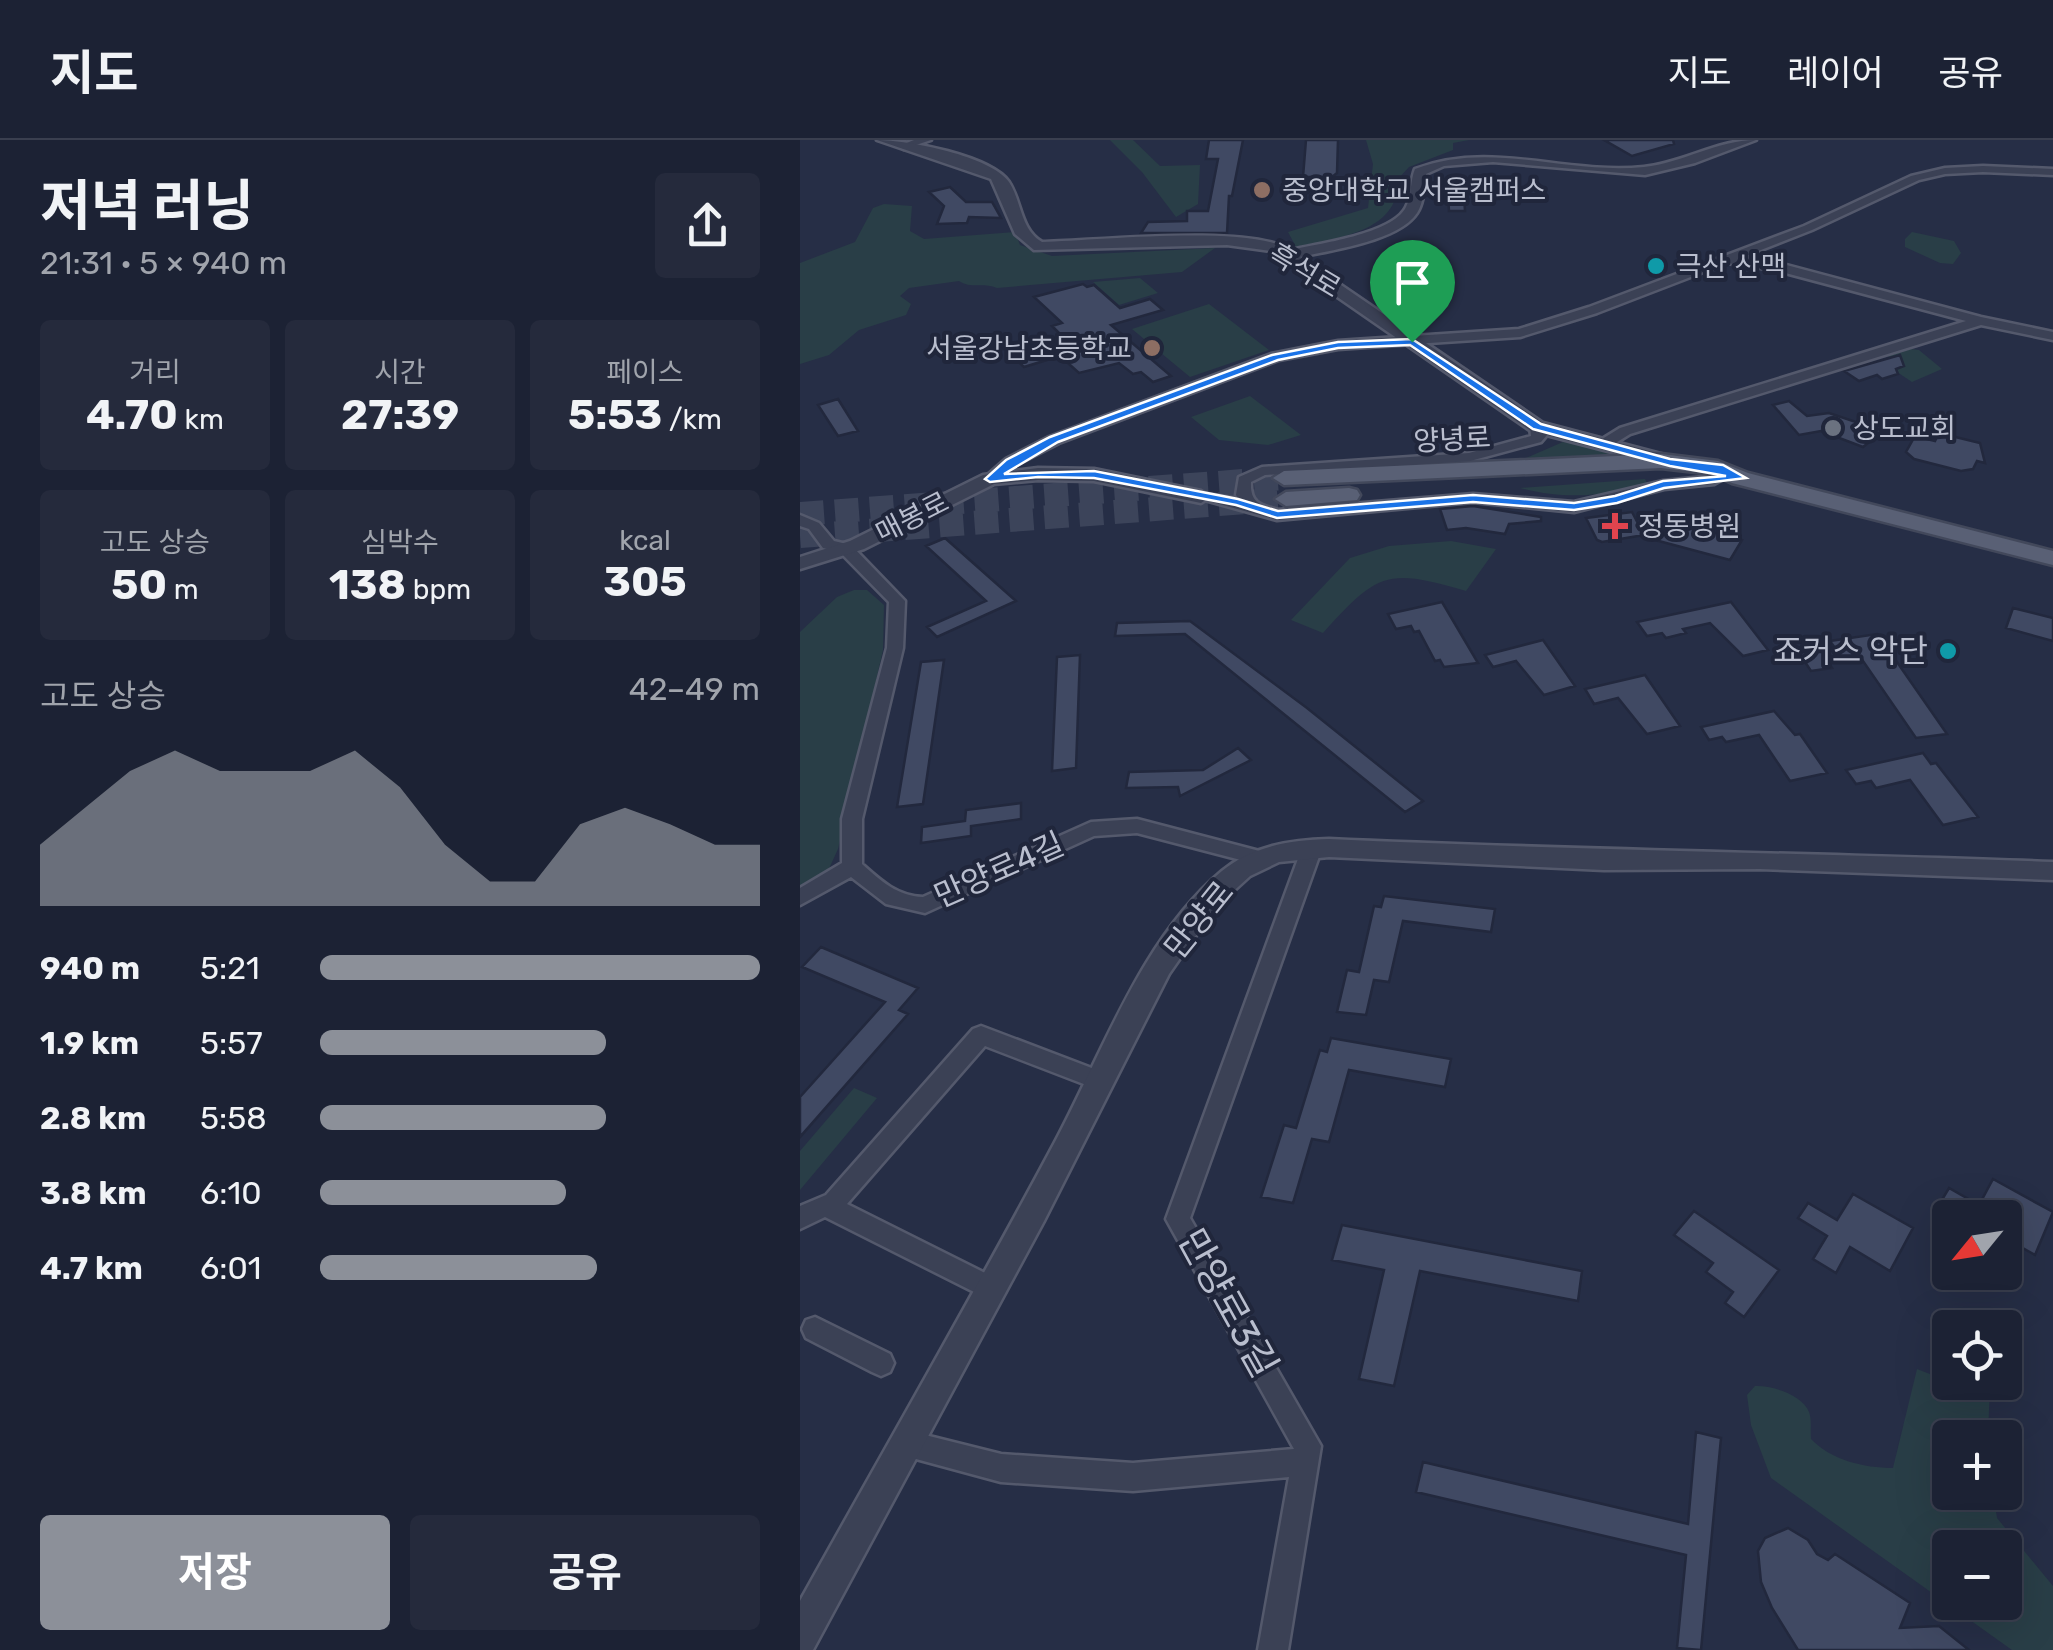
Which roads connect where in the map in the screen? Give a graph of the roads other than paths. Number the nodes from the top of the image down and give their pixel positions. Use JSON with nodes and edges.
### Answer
{"nodes":[{"id":1,"x":884,"y":140,"type":"edge"},
{"id":2,"x":926,"y":140,"type":"edge"},
{"id":3,"x":1749,"y":140,"type":"edge"},
{"id":4,"x":904,"y":146,"type":"junction"},
{"id":5,"x":2053,"y":172,"type":"edge"},
{"id":6,"x":1748,"y":251,"type":"junction"},
{"id":7,"x":1289,"y":255,"type":"junction"},
{"id":8,"x":1720,"y":262,"type":"junction"},
{"id":9,"x":1776,"y":266,"type":"junction"},
{"id":10,"x":1980,"y":322,"type":"junction"},
{"id":11,"x":2053,"y":336,"type":"edge"},
{"id":12,"x":1412,"y":342,"type":"junction"},
{"id":13,"x":1542,"y":437,"type":"junction"},
{"id":14,"x":1604,"y":444,"type":"junction"},
{"id":15,"x":1670,"y":462,"type":"junction"},
{"id":16,"x":1462,"y":468,"type":"junction"},
{"id":17,"x":1740,"y":478,"type":"junction"},
{"id":18,"x":990,"y":479,"type":"junction"},
{"id":19,"x":1714,"y":480,"type":"junction"},
{"id":20,"x":1414,"y":490,"type":"junction"},
{"id":21,"x":1245,"y":495,"type":"junction"},
{"id":22,"x":1201,"y":497,"type":"joint"},
{"id":23,"x":1614,"y":500,"type":"junction"},
{"id":24,"x":800,"y":520,"type":"edge"},
{"id":25,"x":1914,"y":520,"type":"junction"},
{"id":26,"x":2053,"y":537,"type":"edge"},
{"id":27,"x":845,"y":548,"type":"junction"},
{"id":28,"x":2053,"y":558,"type":"edge"},
{"id":29,"x":800,"y":563,"type":"edge"},
{"id":30,"x":1312,"y":848,"type":"junction"},
{"id":31,"x":1260,"y":858,"type":"junction"},
{"id":32,"x":852,"y":866,"type":"junction"},
{"id":33,"x":2053,"y":871,"type":"edge"},
{"id":34,"x":800,"y":896,"type":"edge"},
{"id":35,"x":1102,"y":1082,"type":"junction"},
{"id":36,"x":830,"y":1207,"type":"junction"},
{"id":37,"x":800,"y":1218,"type":"edge"},
{"id":38,"x":990,"y":1288,"type":"junction"},
{"id":39,"x":816,"y":1329,"type":"dead end"},
{"id":40,"x":881,"y":1362,"type":"dead end"},
{"id":41,"x":905,"y":1443,"type":"junction"},
{"id":42,"x":1305,"y":1462,"type":"junction"},
{"id":43,"x":800,"y":1637,"type":"edge"},
{"id":44,"x":1273,"y":1650,"type":"edge"}],
"edges":[{"from":1,"to":4,"type":"street","name":"흑석로"},
{"from":2,"to":4,"type":"street"},
{"from":3,"to":7,"type":"street"},
{"from":4,"to":7,"type":"street","name":"흑석로"},
{"from":5,"to":6,"type":"street"},
{"from":6,"to":8,"type":"street"},
{"from":6,"to":9,"type":"street"},
{"from":7,"to":12,"type":"street","name":"흑석로"},
{"from":8,"to":9,"type":"street"},
{"from":8,"to":12,"type":"street"},
{"from":9,"to":10,"type":"street"},
{"from":10,"to":11,"type":"street"},
{"from":10,"to":14,"type":"street"},
{"from":12,"to":13,"type":"street","name":"흑석로"},
{"from":12,"to":18,"type":"street"},
{"from":13,"to":14,"type":"street","name":"흑석로"},
{"from":13,"to":16,"type":"street"},
{"from":13,"to":21,"type":"street"},
{"from":14,"to":15,"type":"street","name":"흑석로"},
{"from":15,"to":16,"type":"main road","name":"양녕로"},
{"from":15,"to":17,"type":"main road","name":"양녕로"},
{"from":16,"to":20,"type":"main road","name":"양녕로"},
{"from":17,"to":19,"type":"main road","name":"양녕로"},
{"from":17,"to":25,"type":"main road","name":"양녕로"},
{"from":18,"to":22,"type":"street","name":"매봉로"},
{"from":18,"to":27,"type":"street","name":"매봉로"},
{"from":19,"to":20,"type":"main road","name":"양녕로"},
{"from":19,"to":23,"type":"street"},
{"from":20,"to":23,"type":"street"},
{"from":21,"to":22,"type":"street"},
{"from":21,"to":23,"type":"street"},
{"from":24,"to":27,"type":"street"},
{"from":25,"to":26,"type":"main road"},
{"from":25,"to":28,"type":"main road","name":"양녕로"},
{"from":27,"to":29,"type":"street","name":"매봉로"},
{"from":27,"to":32,"type":"street"},
{"from":30,"to":31,"type":"street","name":"만양로"},
{"from":30,"to":33,"type":"street","name":"만양로"},
{"from":30,"to":42,"type":"street","name":"만양로3길"},
{"from":31,"to":32,"type":"street","name":"만양로4길"},
{"from":31,"to":35,"type":"street","name":"만양로"},
{"from":32,"to":34,"type":"street"},
{"from":35,"to":36,"type":"street"},
{"from":35,"to":38,"type":"street","name":"만양로"},
{"from":36,"to":37,"type":"street"},
{"from":36,"to":38,"type":"street"},
{"from":38,"to":41,"type":"street","name":"만양로"},
{"from":39,"to":40,"type":"street"},
{"from":41,"to":42,"type":"street"},
{"from":41,"to":43,"type":"street","name":"만양로"},
{"from":42,"to":44,"type":"street","name":"만양로3길"}]}
